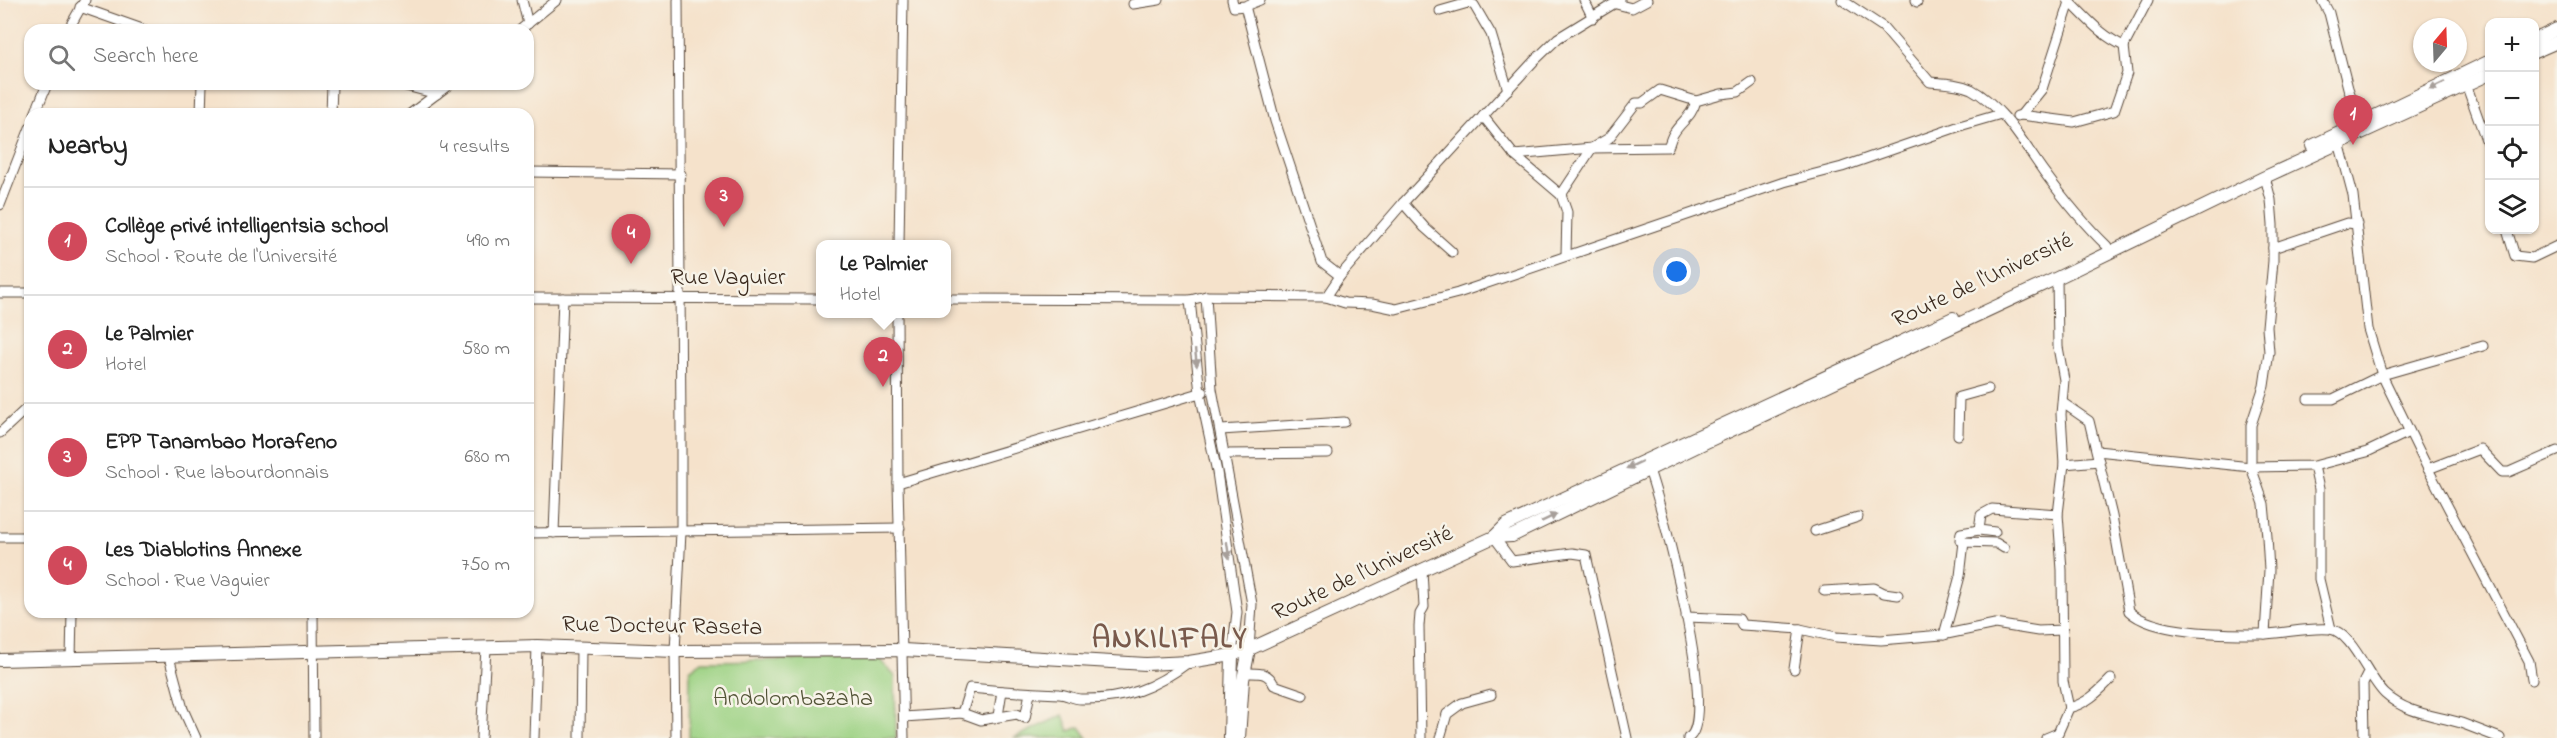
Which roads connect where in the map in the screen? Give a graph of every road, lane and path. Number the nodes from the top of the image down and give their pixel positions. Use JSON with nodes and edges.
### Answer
{"nodes":[{"id":1,"x":522,"y":0,"type":"edge"},
{"id":2,"x":557,"y":0,"type":"edge"},
{"id":3,"x":678,"y":0,"type":"edge"},
{"id":4,"x":903,"y":0,"type":"edge"},
{"id":5,"x":1159,"y":0,"type":"edge"},
{"id":6,"x":1232,"y":0,"type":"edge"},
{"id":7,"x":1260,"y":0,"type":"edge"},
{"id":8,"x":1584,"y":0,"type":"edge"},
{"id":9,"x":1647,"y":0,"type":"edge"},
{"id":10,"x":1842,"y":0,"type":"edge"},
{"id":11,"x":2148,"y":0,"type":"edge"},
{"id":12,"x":2322,"y":0,"type":"edge"},
{"id":13,"x":2069,"y":1,"type":"edge"},
{"id":14,"x":1618,"y":2,"type":"edge"},
{"id":15,"x":82,"y":3,"type":"edge"},
{"id":16,"x":1133,"y":4,"type":"dead end"},
{"id":17,"x":1245,"y":6,"type":"junction"},
{"id":18,"x":1440,"y":12,"type":"dead end"},
{"id":19,"x":1593,"y":18,"type":"junction"},
{"id":20,"x":71,"y":24,"type":"edge"},
{"id":21,"x":131,"y":24,"type":"edge"},
{"id":22,"x":528,"y":24,"type":"joint"},
{"id":23,"x":2557,"y":29,"type":"edge"},
{"id":24,"x":2539,"y":38,"type":"edge"},
{"id":25,"x":2557,"y":42,"type":"edge"},
{"id":26,"x":2124,"y":46,"type":"junction"},
{"id":27,"x":2539,"y":50,"type":"edge"},
{"id":28,"x":2485,"y":63,"type":"edge"},
{"id":29,"x":2485,"y":76,"type":"edge"},
{"id":30,"x":1752,"y":82,"type":"dead end"},
{"id":31,"x":2466,"y":84,"type":"junction"},
{"id":32,"x":45,"y":90,"type":"edge"},
{"id":33,"x":202,"y":90,"type":"edge"},
{"id":34,"x":332,"y":90,"type":"edge"},
{"id":35,"x":421,"y":90,"type":"edge"},
{"id":36,"x":442,"y":90,"type":"edge"},
{"id":37,"x":1508,"y":90,"type":"junction"},
{"id":38,"x":437,"y":94,"type":"junction"},
{"id":39,"x":1696,"y":101,"type":"junction"},
{"id":40,"x":37,"y":108,"type":"edge"},
{"id":41,"x":201,"y":108,"type":"edge"},
{"id":42,"x":331,"y":108,"type":"edge"},
{"id":43,"x":418,"y":108,"type":"edge"},
{"id":44,"x":2021,"y":115,"type":"junction"},
{"id":45,"x":1483,"y":116,"type":"junction"},
{"id":46,"x":2003,"y":116,"type":"junction"},
{"id":47,"x":2360,"y":122,"type":"junction"},
{"id":48,"x":2485,"y":137,"type":"edge"},
{"id":49,"x":24,"y":141,"type":"edge"},
{"id":50,"x":2339,"y":142,"type":"junction"},
{"id":51,"x":1592,"y":148,"type":"junction"},
{"id":52,"x":1514,"y":155,"type":"junction"},
{"id":53,"x":534,"y":172,"type":"edge"},
{"id":54,"x":681,"y":174,"type":"junction"},
{"id":55,"x":2265,"y":177,"type":"junction"},
{"id":56,"x":5,"y":181,"type":"edge"},
{"id":57,"x":1561,"y":195,"type":"junction"},
{"id":58,"x":1404,"y":203,"type":"junction"},
{"id":59,"x":0,"y":205,"type":"edge"},
{"id":60,"x":2357,"y":224,"type":"junction"},
{"id":61,"x":2508,"y":234,"type":"edge"},
{"id":62,"x":899,"y":240,"type":"edge"},
{"id":63,"x":2107,"y":246,"type":"junction"},
{"id":64,"x":2557,"y":246,"type":"edge"},
{"id":65,"x":2273,"y":248,"type":"junction"},
{"id":66,"x":1452,"y":252,"type":"dead end"},
{"id":67,"x":1566,"y":255,"type":"junction"},
{"id":68,"x":1340,"y":276,"type":"junction"},
{"id":69,"x":2057,"y":278,"type":"junction"},
{"id":70,"x":0,"y":293,"type":"edge"},
{"id":71,"x":24,"y":293,"type":"edge"},
{"id":72,"x":1206,"y":296,"type":"junction"},
{"id":73,"x":680,"y":297,"type":"junction"},
{"id":74,"x":1326,"y":297,"type":"junction"},
{"id":75,"x":534,"y":298,"type":"edge"},
{"id":76,"x":563,"y":298,"type":"junction"},
{"id":77,"x":816,"y":298,"type":"edge"},
{"id":78,"x":951,"y":299,"type":"edge"},
{"id":79,"x":1190,"y":300,"type":"junction"},
{"id":80,"x":897,"y":318,"type":"edge"},
{"id":81,"x":2483,"y":346,"type":"dead end"},
{"id":82,"x":2382,"y":375,"type":"junction"},
{"id":83,"x":1212,"y":389,"type":"junction"},
{"id":84,"x":1988,"y":389,"type":"dead end"},
{"id":85,"x":1200,"y":393,"type":"junction"},
{"id":86,"x":2308,"y":399,"type":"dead end"},
{"id":87,"x":2063,"y":403,"type":"junction"},
{"id":88,"x":24,"y":411,"type":"edge"},
{"id":89,"x":1344,"y":422,"type":"dead end"},
{"id":90,"x":1221,"y":430,"type":"junction"},
{"id":91,"x":2409,"y":432,"type":"junction"},
{"id":92,"x":0,"y":433,"type":"edge"},
{"id":93,"x":1958,"y":435,"type":"dead end"},
{"id":94,"x":2557,"y":451,"type":"edge"},
{"id":95,"x":1328,"y":453,"type":"dead end"},
{"id":96,"x":1226,"y":454,"type":"junction"},
{"id":97,"x":2098,"y":456,"type":"junction"},
{"id":98,"x":2064,"y":464,"type":"junction"},
{"id":99,"x":2251,"y":466,"type":"junction"},
{"id":100,"x":2314,"y":466,"type":"junction"},
{"id":101,"x":1649,"y":470,"type":"junction"},
{"id":102,"x":2428,"y":470,"type":"junction"},
{"id":103,"x":898,"y":483,"type":"junction"},
{"id":104,"x":2058,"y":514,"type":"junction"},
{"id":105,"x":1858,"y":517,"type":"dead end"},
{"id":106,"x":900,"y":528,"type":"junction"},
{"id":107,"x":1979,"y":530,"type":"junction"},
{"id":108,"x":1815,"y":531,"type":"dead end"},
{"id":109,"x":681,"y":532,"type":"junction"},
{"id":110,"x":1995,"y":532,"type":"dead end"},
{"id":111,"x":534,"y":533,"type":"edge"},
{"id":112,"x":554,"y":533,"type":"junction"},
{"id":113,"x":0,"y":537,"type":"edge"},
{"id":114,"x":24,"y":537,"type":"edge"},
{"id":115,"x":1494,"y":537,"type":"junction"},
{"id":116,"x":1964,"y":542,"type":"junction"},
{"id":117,"x":2004,"y":548,"type":"dead end"},
{"id":118,"x":1422,"y":570,"type":"junction"},
{"id":119,"x":1824,"y":591,"type":"dead end"},
{"id":120,"x":1898,"y":595,"type":"dead end"},
{"id":121,"x":1686,"y":617,"type":"junction"},
{"id":122,"x":72,"y":618,"type":"edge"},
{"id":123,"x":313,"y":618,"type":"edge"},
{"id":124,"x":1800,"y":629,"type":"junction"},
{"id":125,"x":2331,"y":629,"type":"junction"},
{"id":126,"x":2063,"y":630,"type":"junction"},
{"id":127,"x":2265,"y":634,"type":"junction"},
{"id":128,"x":1944,"y":635,"type":"junction"},
{"id":129,"x":537,"y":646,"type":"junction"},
{"id":130,"x":486,"y":648,"type":"junction"},
{"id":131,"x":581,"y":648,"type":"junction"},
{"id":132,"x":1249,"y":649,"type":"junction"},
{"id":133,"x":903,"y":650,"type":"junction"},
{"id":134,"x":675,"y":651,"type":"junction"},
{"id":135,"x":312,"y":653,"type":"junction"},
{"id":136,"x":1232,"y":655,"type":"junction"},
{"id":137,"x":169,"y":657,"type":"junction"},
{"id":138,"x":71,"y":659,"type":"junction"},
{"id":139,"x":0,"y":660,"type":"edge"},
{"id":140,"x":1189,"y":662,"type":"junction"},
{"id":141,"x":1794,"y":669,"type":"dead end"},
{"id":142,"x":1244,"y":673,"type":"junction"},
{"id":143,"x":2368,"y":673,"type":"junction"},
{"id":144,"x":2111,"y":679,"type":"dead end"},
{"id":145,"x":2532,"y":680,"type":"dead end"},
{"id":146,"x":1002,"y":691,"type":"junction"},
{"id":147,"x":1030,"y":693,"type":"junction"},
{"id":148,"x":1303,"y":695,"type":"dead end"},
{"id":149,"x":1491,"y":695,"type":"dead end"},
{"id":150,"x":2068,"y":708,"type":"junction"},
{"id":151,"x":962,"y":713,"type":"junction"},
{"id":152,"x":998,"y":716,"type":"junction"},
{"id":153,"x":904,"y":717,"type":"junction"},
{"id":154,"x":2060,"y":736,"type":"edge"},
{"id":155,"x":196,"y":738,"type":"edge"},
{"id":156,"x":314,"y":738,"type":"edge"},
{"id":157,"x":481,"y":738,"type":"edge"},
{"id":158,"x":534,"y":738,"type":"edge"},
{"id":159,"x":580,"y":738,"type":"edge"},
{"id":160,"x":676,"y":738,"type":"edge"},
{"id":161,"x":904,"y":738,"type":"edge"},
{"id":162,"x":1230,"y":738,"type":"edge"},
{"id":163,"x":1239,"y":738,"type":"edge"},
{"id":164,"x":1421,"y":738,"type":"edge"},
{"id":165,"x":1440,"y":738,"type":"edge"},
{"id":166,"x":1628,"y":738,"type":"edge"},
{"id":167,"x":1688,"y":738,"type":"edge"},
{"id":168,"x":2046,"y":738,"type":"edge"},
{"id":169,"x":2364,"y":738,"type":"edge"},
{"id":170,"x":2500,"y":738,"type":"edge"}],
"edges":[{"from":1,"to":22,"type":"street"},
{"from":2,"to":22,"type":"street"},
{"from":3,"to":54,"type":"street"},
{"from":4,"to":62,"type":"street"},
{"from":5,"to":16,"type":"street"},
{"from":6,"to":17,"type":"street"},
{"from":7,"to":17,"type":"street"},
{"from":8,"to":19,"type":"street"},
{"from":9,"to":14,"type":"street"},
{"from":10,"to":46,"type":"street"},
{"from":11,"to":26,"type":"street"},
{"from":12,"to":47,"type":"street"},
{"from":13,"to":26,"type":"street"},
{"from":13,"to":44,"type":"street"},
{"from":14,"to":19,"type":"street"},
{"from":15,"to":20,"type":"street"},
{"from":15,"to":21,"type":"street"},
{"from":17,"to":68,"type":"street"},
{"from":18,"to":37,"type":"street"},
{"from":19,"to":37,"type":"street"},
{"from":23,"to":24,"type":"main road"},
{"from":25,"to":27,"type":"main road"},
{"from":26,"to":44,"type":"street"},
{"from":28,"to":47,"type":"main road","name":"Route de l'Université","one_way":true},
{"from":29,"to":31,"type":"main road","name":"Route de l'Université"},
{"from":30,"to":39,"type":"street"},
{"from":31,"to":48,"type":"street"},
{"from":31,"to":50,"type":"main road","name":"Route de l'Université"},
{"from":32,"to":40,"type":"street"},
{"from":33,"to":41,"type":"street"},
{"from":34,"to":42,"type":"street"},
{"from":35,"to":38,"type":"street"},
{"from":36,"to":38,"type":"street"},
{"from":37,"to":45,"type":"street"},
{"from":38,"to":43,"type":"street"},
{"from":39,"to":51,"type":"street"},
{"from":39,"to":51,"type":"street"},
{"from":44,"to":46,"type":"street"},
{"from":45,"to":52,"type":"street"},
{"from":45,"to":58,"type":"street"},
{"from":46,"to":63,"type":"street"},
{"from":46,"to":67,"type":"street"},
{"from":47,"to":63,"type":"main road","name":"Route de l'Université"},
{"from":49,"to":56,"type":"street"},
{"from":50,"to":55,"type":"main road","name":"Route de l'Université"},
{"from":50,"to":60,"type":"street"},
{"from":51,"to":52,"type":"street"},
{"from":51,"to":57,"type":"street"},
{"from":52,"to":57,"type":"street"},
{"from":53,"to":54,"type":"street"},
{"from":54,"to":73,"type":"street"},
{"from":55,"to":65,"type":"street"},
{"from":55,"to":69,"type":"main road","name":"Route de l'Université"},
{"from":56,"to":59,"type":"street"},
{"from":57,"to":67,"type":"street"},
{"from":58,"to":66,"type":"street"},
{"from":58,"to":68,"type":"street"},
{"from":60,"to":65,"type":"street"},
{"from":60,"to":82,"type":"street"},
{"from":61,"to":64,"type":"street"},
{"from":63,"to":115,"type":"main road","name":"Route de l'Université","one_way":true},
{"from":65,"to":99,"type":"street"},
{"from":67,"to":74,"type":"street"},
{"from":68,"to":74,"type":"street"},
{"from":69,"to":87,"type":"street"},
{"from":69,"to":101,"type":"main road","name":"Route de l'Université"},
{"from":70,"to":71,"type":"street"},
{"from":72,"to":74,"type":"street"},
{"from":72,"to":79,"type":"street"},
{"from":72,"to":83,"type":"street"},
{"from":73,"to":76,"type":"street","name":"Rue Vaguier"},
{"from":73,"to":77,"type":"street","name":"Rue Vaguier"},
{"from":73,"to":109,"type":"street"},
{"from":75,"to":76,"type":"street","name":"Rue Vaguier"},
{"from":76,"to":112,"type":"street"},
{"from":78,"to":79,"type":"street"},
{"from":79,"to":85,"type":"street","one_way":true},
{"from":80,"to":103,"type":"street"},
{"from":81,"to":82,"type":"street"},
{"from":82,"to":86,"type":"street"},
{"from":82,"to":91,"type":"street"},
{"from":83,"to":85,"type":"street"},
{"from":83,"to":90,"type":"street"},
{"from":84,"to":93,"type":"street"},
{"from":85,"to":103,"type":"street"},
{"from":85,"to":136,"type":"street","one_way":true},
{"from":87,"to":97,"type":"street"},
{"from":87,"to":98,"type":"street"},
{"from":88,"to":92,"type":"street"},
{"from":89,"to":90,"type":"street"},
{"from":90,"to":96,"type":"street"},
{"from":91,"to":100,"type":"street"},
{"from":91,"to":102,"type":"street"},
{"from":94,"to":102,"type":"street"},
{"from":95,"to":96,"type":"street"},
{"from":96,"to":132,"type":"street"},
{"from":97,"to":98,"type":"street"},
{"from":97,"to":99,"type":"street"},
{"from":97,"to":127,"type":"street"},
{"from":98,"to":104,"type":"street"},
{"from":99,"to":100,"type":"street"},
{"from":99,"to":127,"type":"street"},
{"from":100,"to":125,"type":"street"},
{"from":115,"to":101,"type":"main road","name":"Route de l'Université","one_way":true},
{"from":101,"to":121,"type":"street"},
{"from":102,"to":145,"type":"street"},
{"from":103,"to":106,"type":"street"},
{"from":104,"to":107,"type":"street"},
{"from":104,"to":126,"type":"street"},
{"from":105,"to":108,"type":"street"},
{"from":106,"to":109,"type":"street"},
{"from":106,"to":133,"type":"street"},
{"from":107,"to":110,"type":"street"},
{"from":107,"to":116,"type":"street"},
{"from":109,"to":112,"type":"street"},
{"from":109,"to":134,"type":"street"},
{"from":111,"to":112,"type":"street"},
{"from":113,"to":114,"type":"street"},
{"from":115,"to":118,"type":"main road","name":"Route de l'Université"},
{"from":115,"to":166,"type":"street"},
{"from":116,"to":117,"type":"street"},
{"from":116,"to":128,"type":"street"},
{"from":118,"to":132,"type":"main road","name":"Route de l'Université"},
{"from":118,"to":164,"type":"street"},
{"from":119,"to":120,"type":"street"},
{"from":121,"to":124,"type":"street"},
{"from":121,"to":167,"type":"street"},
{"from":122,"to":138,"type":"street"},
{"from":123,"to":135,"type":"street"},
{"from":124,"to":128,"type":"street"},
{"from":124,"to":141,"type":"street"},
{"from":125,"to":127,"type":"street"},
{"from":125,"to":143,"type":"street"},
{"from":126,"to":128,"type":"street"},
{"from":126,"to":150,"type":"street"},
{"from":129,"to":130,"type":"main road","name":"Rue Docteur Raseta"},
{"from":129,"to":131,"type":"main road","name":"Rue Docteur Raseta"},
{"from":129,"to":158,"type":"street"},
{"from":130,"to":135,"type":"main road","name":"Rue Docteur Raseta"},
{"from":130,"to":157,"type":"street"},
{"from":131,"to":134,"type":"main road","name":"Rue Docteur Raseta"},
{"from":131,"to":159,"type":"street"},
{"from":132,"to":136,"type":"main road","name":"Rue Docteur Raseta"},
{"from":132,"to":142,"type":"main road"},
{"from":133,"to":134,"type":"main road","name":"Rue Docteur Raseta"},
{"from":133,"to":140,"type":"main road","name":"Rue Docteur Raseta"},
{"from":133,"to":153,"type":"street"},
{"from":134,"to":160,"type":"street"},
{"from":135,"to":137,"type":"main road","name":"Rue Docteur Raseta"},
{"from":135,"to":156,"type":"street"},
{"from":136,"to":140,"type":"main road","name":"Rue Docteur Raseta"},
{"from":136,"to":162,"type":"main road"},
{"from":137,"to":138,"type":"main road","name":"Rue Docteur Raseta"},
{"from":137,"to":155,"type":"street"},
{"from":138,"to":139,"type":"main road","name":"Rue Docteur Raseta"},
{"from":140,"to":147,"type":"street"},
{"from":142,"to":148,"type":"street"},
{"from":142,"to":163,"type":"main road"},
{"from":143,"to":169,"type":"street"},
{"from":143,"to":170,"type":"street"},
{"from":144,"to":150,"type":"street"},
{"from":146,"to":147,"type":"street"},
{"from":146,"to":151,"type":"street"},
{"from":146,"to":152,"type":"street"},
{"from":147,"to":152,"type":"street"},
{"from":149,"to":165,"type":"street"},
{"from":150,"to":154,"type":"street"},
{"from":151,"to":152,"type":"street"},
{"from":151,"to":153,"type":"street"},
{"from":153,"to":161,"type":"street"},
{"from":154,"to":168,"type":"street"}]}
